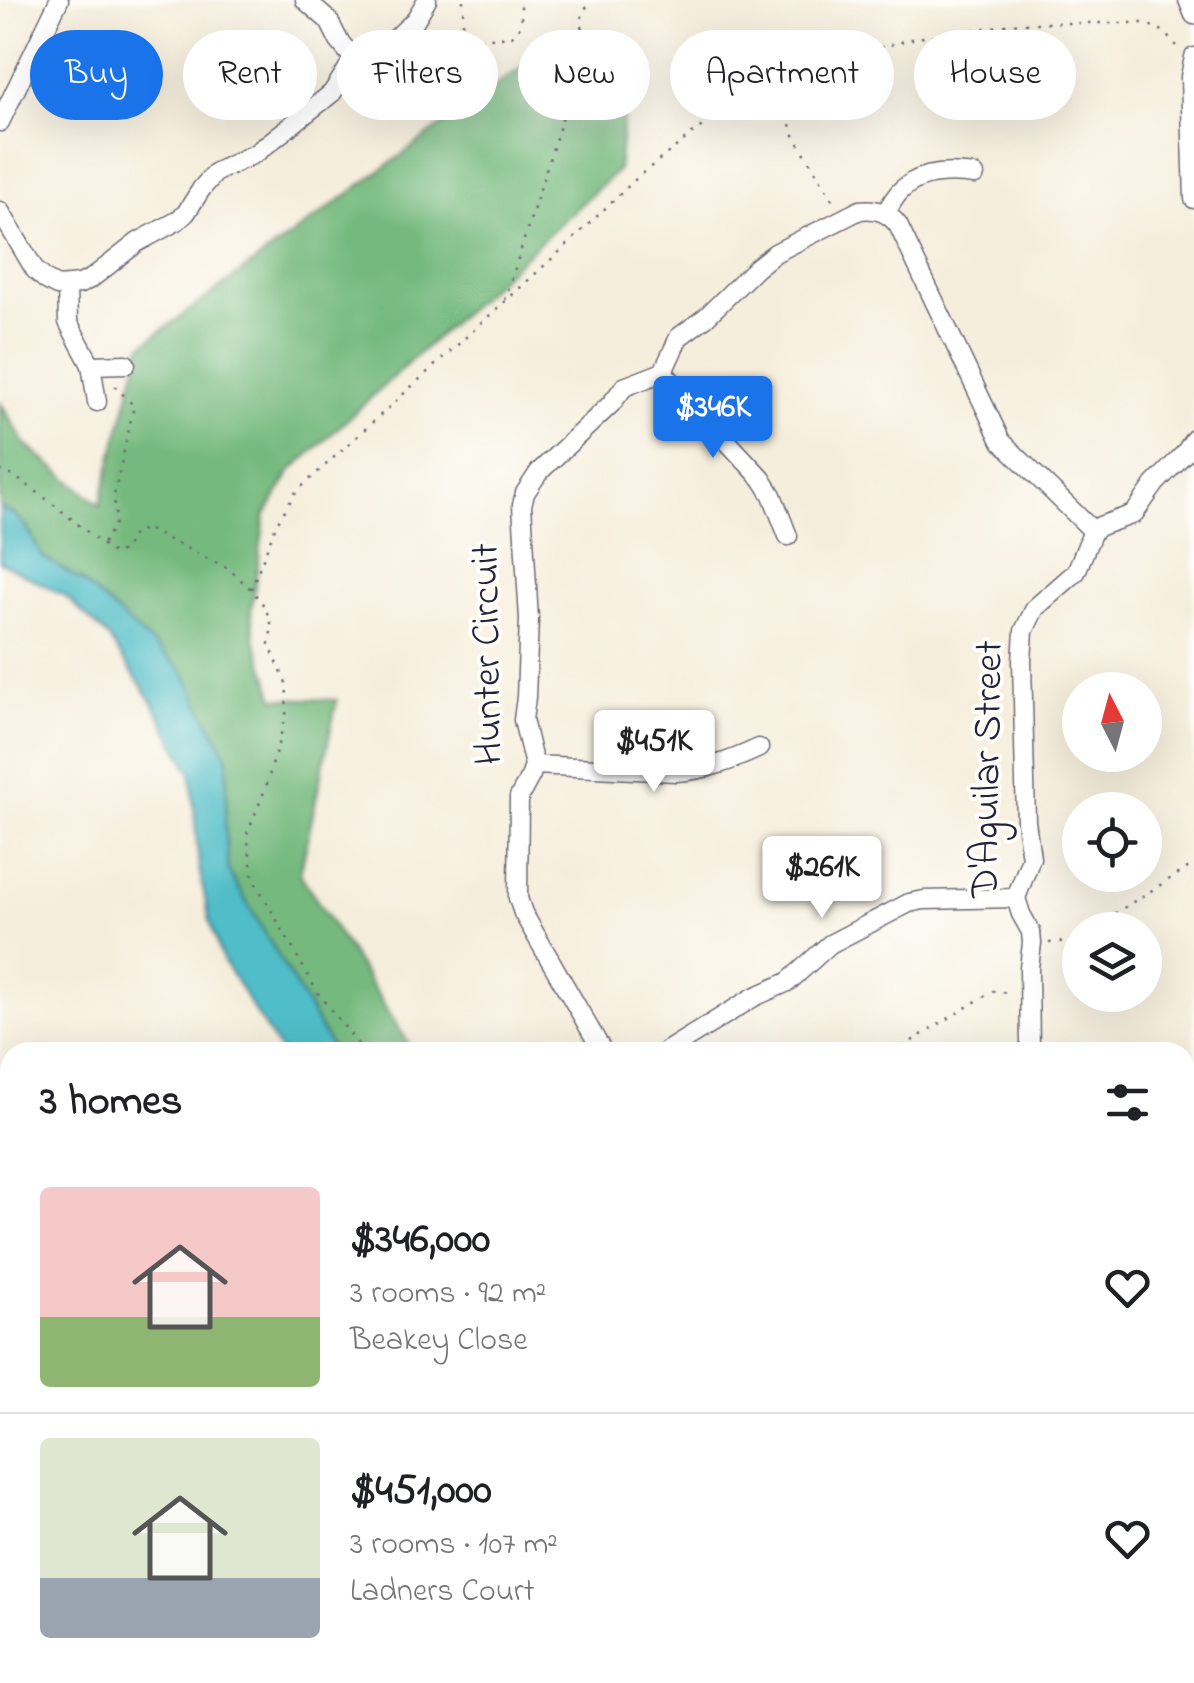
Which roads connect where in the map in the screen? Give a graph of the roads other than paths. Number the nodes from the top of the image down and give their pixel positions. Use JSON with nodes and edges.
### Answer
{"nodes":[{"id":1,"x":59,"y":0,"type":"edge"},
{"id":2,"x":305,"y":0,"type":"edge"},
{"id":3,"x":428,"y":0,"type":"edge"},
{"id":4,"x":1188,"y":0,"type":"edge"},
{"id":5,"x":1194,"y":15,"type":"edge"},
{"id":6,"x":404,"y":30,"type":"edge"},
{"id":7,"x":337,"y":37,"type":"edge"},
{"id":8,"x":1194,"y":56,"type":"edge"},
{"id":9,"x":337,"y":85,"type":"edge"},
{"id":10,"x":0,"y":122,"type":"edge"},
{"id":11,"x":975,"y":175,"type":"dead end"},
{"id":12,"x":1194,"y":199,"type":"edge"},
{"id":13,"x":0,"y":211,"type":"edge"},
{"id":14,"x":886,"y":213,"type":"junction"},
{"id":15,"x":67,"y":287,"type":"junction"},
{"id":16,"x":92,"y":364,"type":"junction"},
{"id":17,"x":126,"y":364,"type":"dead end"},
{"id":18,"x":663,"y":372,"type":"junction"},
{"id":19,"x":97,"y":402,"type":"dead end"},
{"id":20,"x":1194,"y":438,"type":"edge"},
{"id":21,"x":1093,"y":531,"type":"junction"},
{"id":22,"x":788,"y":536,"type":"dead end"},
{"id":23,"x":759,"y":748,"type":"dead end"},
{"id":24,"x":534,"y":765,"type":"junction"},
{"id":25,"x":1016,"y":898,"type":"junction"},
{"id":26,"x":597,"y":1042,"type":"edge"},
{"id":27,"x":681,"y":1042,"type":"edge"},
{"id":28,"x":1030,"y":1042,"type":"edge"}],
"edges":[{"from":1,"to":10,"type":"street"},
{"from":2,"to":7,"type":"street"},
{"from":3,"to":6,"type":"street"},
{"from":4,"to":5,"type":"street"},
{"from":8,"to":12,"type":"street"},
{"from":9,"to":15,"type":"street"},
{"from":11,"to":14,"type":"street"},
{"from":13,"to":15,"type":"street"},
{"from":14,"to":18,"type":"street"},
{"from":14,"to":21,"type":"street"},
{"from":15,"to":16,"type":"street"},
{"from":16,"to":17,"type":"street"},
{"from":16,"to":19,"type":"street"},
{"from":18,"to":22,"type":"street"},
{"from":18,"to":24,"type":"street","name":"Hunter Circuit"},
{"from":20,"to":21,"type":"street"},
{"from":21,"to":25,"type":"street","name":"D'Aguilar Street"},
{"from":23,"to":24,"type":"street"},
{"from":24,"to":26,"type":"street","name":"Hunter Circuit"},
{"from":25,"to":27,"type":"street"},
{"from":25,"to":28,"type":"street","name":"D'Aguilar Street"}]}
